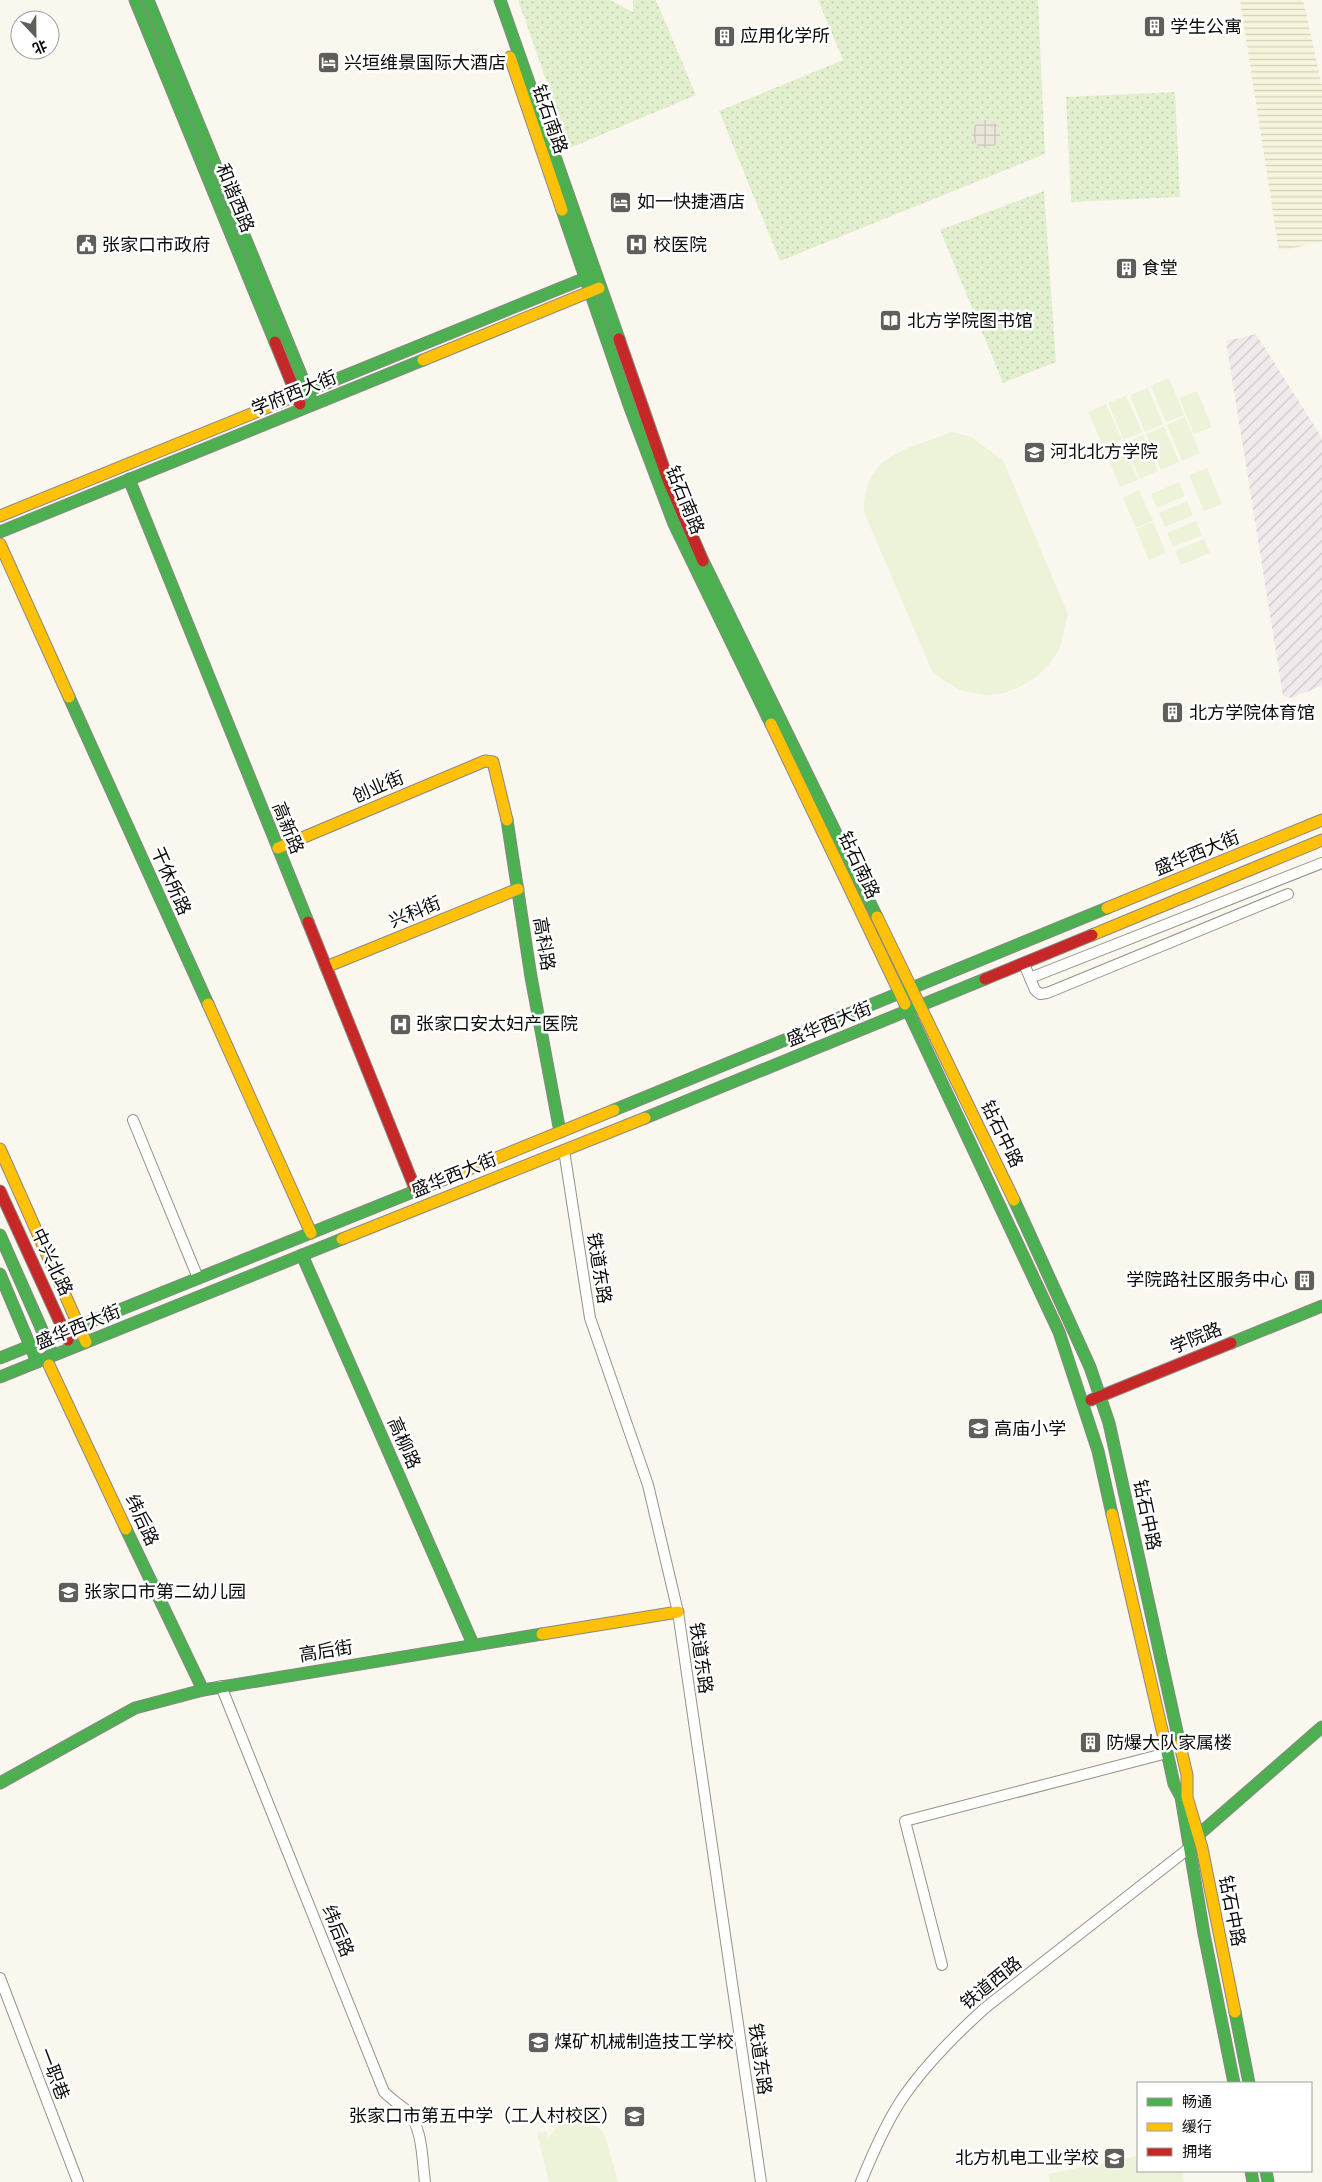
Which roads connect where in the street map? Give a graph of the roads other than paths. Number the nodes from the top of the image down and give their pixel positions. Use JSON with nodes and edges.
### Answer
{"nodes":[{"id":1,"x":135,"y":0,"type":"edge"},
{"id":2,"x":148,"y":0,"type":"edge"},
{"id":3,"x":490,"y":0,"type":"edge"},
{"id":4,"x":500,"y":0,"type":"edge"},
{"id":5,"x":591,"y":276,"type":"junction"},
{"id":6,"x":596,"y":290,"type":"junction"},
{"id":7,"x":308,"y":391,"type":"junction"},
{"id":8,"x":296,"y":396,"type":"junction"},
{"id":9,"x":314,"y":404,"type":"junction"},
{"id":10,"x":302,"y":409,"type":"junction"},
{"id":11,"x":129,"y":479,"type":"junction"},
{"id":12,"x":0,"y":516,"type":"edge"},
{"id":13,"x":0,"y":532,"type":"edge"},
{"id":14,"x":0,"y":544,"type":"edge"},
{"id":15,"x":493,"y":762,"type":"joint"},
{"id":16,"x":1322,"y":820,"type":"edge"},
{"id":17,"x":1322,"y":840,"type":"edge"},
{"id":18,"x":278,"y":848,"type":"junction"},
{"id":19,"x":1322,"y":863,"type":"edge"},
{"id":20,"x":518,"y":889,"type":"junction"},
{"id":21,"x":1288,"y":894,"type":"dead end"},
{"id":22,"x":1024,"y":964,"type":"junction"},
{"id":23,"x":326,"y":967,"type":"junction"},
{"id":24,"x":1030,"y":978,"type":"junction"},
{"id":25,"x":912,"y":987,"type":"junction"},
{"id":26,"x":899,"y":992,"type":"junction"},
{"id":27,"x":921,"y":1005,"type":"junction"},
{"id":28,"x":908,"y":1010,"type":"junction"},
{"id":29,"x":732,"y":1062,"type":"junction"},
{"id":30,"x":740,"y":1079,"type":"junction"},
{"id":31,"x":133,"y":1120,"type":"dead end"},
{"id":32,"x":560,"y":1132,"type":"junction"},
{"id":33,"x":0,"y":1149,"type":"edge"},
{"id":34,"x":564,"y":1150,"type":"junction"},
{"id":35,"x":0,"y":1191,"type":"edge"},
{"id":36,"x":416,"y":1191,"type":"junction"},
{"id":37,"x":311,"y":1233,"type":"junction"},
{"id":38,"x":0,"y":1234,"type":"edge"},
{"id":39,"x":302,"y":1255,"type":"junction"},
{"id":40,"x":0,"y":1274,"type":"edge"},
{"id":41,"x":198,"y":1278,"type":"junction"},
{"id":42,"x":1322,"y":1306,"type":"edge"},
{"id":43,"x":148,"y":1318,"type":"junction"},
{"id":44,"x":80,"y":1326,"type":"junction"},
{"id":45,"x":65,"y":1332,"type":"junction"},
{"id":46,"x":46,"y":1339,"type":"junction"},
{"id":47,"x":86,"y":1342,"type":"junction"},
{"id":48,"x":31,"y":1345,"type":"junction"},
{"id":49,"x":72,"y":1348,"type":"junction"},
{"id":50,"x":0,"y":1358,"type":"edge"},
{"id":51,"x":46,"y":1361,"type":"junction"},
{"id":52,"x":0,"y":1377,"type":"edge"},
{"id":53,"x":0,"y":1384,"type":"edge"},
{"id":54,"x":1100,"y":1397,"type":"junction"},
{"id":55,"x":1084,"y":1403,"type":"junction"},
{"id":56,"x":678,"y":1612,"type":"junction"},
{"id":57,"x":473,"y":1644,"type":"junction"},
{"id":58,"x":221,"y":1686,"type":"junction"},
{"id":59,"x":203,"y":1690,"type":"junction"},
{"id":60,"x":1322,"y":1727,"type":"edge"},
{"id":61,"x":1166,"y":1753,"type":"junction"},
{"id":62,"x":0,"y":1784,"type":"edge"},
{"id":63,"x":1197,"y":1836,"type":"junction"},
{"id":64,"x":1188,"y":1849,"type":"junction"},
{"id":65,"x":942,"y":1965,"type":"dead end"},
{"id":66,"x":0,"y":1978,"type":"edge"},
{"id":67,"x":1234,"y":2082,"type":"edge"},
{"id":68,"x":1248,"y":2082,"type":"edge"},
{"id":69,"x":78,"y":2182,"type":"edge"},
{"id":70,"x":425,"y":2182,"type":"edge"},
{"id":71,"x":761,"y":2182,"type":"edge"},
{"id":72,"x":860,"y":2182,"type":"edge"}],
"edges":[{"from":1,"to":8,"type":"main road","name":"和谐西路"},
{"from":2,"to":7,"type":"main road","name":"和谐西路"},
{"from":3,"to":5,"type":"main road","name":"钻石南路"},
{"from":4,"to":5,"type":"main road","name":"钻石南路"},
{"from":5,"to":6,"type":"main road","name":"钻石南路"},
{"from":5,"to":7,"type":"main road","name":"学府西大街"},
{"from":6,"to":9,"type":"main road","name":"学府西大街"},
{"from":6,"to":25,"type":"main road","name":"钻石南路"},
{"from":6,"to":26,"type":"main road","name":"钻石南路"},
{"from":7,"to":8,"type":"main road","name":"学府西大街"},
{"from":7,"to":9,"type":"main road","name":"和谐西路"},
{"from":8,"to":10,"type":"main road","name":"和谐西路"},
{"from":8,"to":12,"type":"main road","name":"学府西大街"},
{"from":9,"to":10,"type":"main road","name":"学府西大街"},
{"from":10,"to":11,"type":"main road","name":"学府西大街"},
{"from":11,"to":13,"type":"main road","name":"学府西大街"},
{"from":11,"to":18,"type":"main road","name":"高新路"},
{"from":14,"to":37,"type":"main road","name":"干休所路"},
{"from":15,"to":18,"type":"main road","name":"创业街"},
{"from":15,"to":20,"type":"main road","name":"高科路"},
{"from":16,"to":25,"type":"main road","name":"盛华西大街"},
{"from":17,"to":22,"type":"main road","name":"盛华西大街"},
{"from":18,"to":23,"type":"main road","name":"高新路"},
{"from":19,"to":24,"type":"street"},
{"from":20,"to":23,"type":"main road","name":"兴科街"},
{"from":20,"to":32,"type":"main road","name":"高科路"},
{"from":21,"to":24,"type":"street"},
{"from":22,"to":24,"type":"street"},
{"from":22,"to":27,"type":"main road","name":"盛华西大街"},
{"from":23,"to":36,"type":"main road","name":"高新路"},
{"from":25,"to":26,"type":"main road","name":"盛华西大街"},
{"from":25,"to":27,"type":"main road","name":"钻石中路"},
{"from":26,"to":28,"type":"main road","name":"钻石中路"},
{"from":26,"to":29,"type":"main road","name":"盛华西大街"},
{"from":27,"to":28,"type":"main road","name":"盛华西大街"},
{"from":27,"to":54,"type":"main road","name":"钻石中路"},
{"from":28,"to":30,"type":"main road","name":"盛华西大街"},
{"from":28,"to":55,"type":"main road","name":"钻石中路"},
{"from":29,"to":30,"type":"main road"},
{"from":29,"to":32,"type":"main road","name":"盛华西大街"},
{"from":30,"to":34,"type":"main road","name":"盛华西大街"},
{"from":31,"to":41,"type":"street"},
{"from":32,"to":36,"type":"main road","name":"盛华西大街"},
{"from":33,"to":44,"type":"main road"},
{"from":34,"to":39,"type":"main road","name":"盛华西大街"},
{"from":34,"to":56,"type":"street","name":"铁道东路"},
{"from":35,"to":45,"type":"main road","name":"中兴北路"},
{"from":36,"to":37,"type":"main road","name":"盛华西大街"},
{"from":37,"to":41,"type":"main road","name":"盛华西大街"},
{"from":38,"to":46,"type":"main road","name":"中兴北路"},
{"from":39,"to":43,"type":"main road","name":"盛华西大街"},
{"from":39,"to":57,"type":"main road","name":"高柳路"},
{"from":40,"to":48,"type":"main road"},
{"from":41,"to":44,"type":"main road","name":"盛华西大街"},
{"from":42,"to":54,"type":"main road","name":"学院路"},
{"from":43,"to":47,"type":"main road","name":"盛华西大街"},
{"from":43,"to":51,"type":"main road"},
{"from":44,"to":45,"type":"main road","name":"盛华西大街"},
{"from":44,"to":47,"type":"main road"},
{"from":45,"to":46,"type":"main road","name":"盛华西大街"},
{"from":45,"to":49,"type":"main road","name":"中兴北路"},
{"from":46,"to":48,"type":"main road","name":"盛华西大街"},
{"from":46,"to":51,"type":"main road","name":"中兴北路"},
{"from":47,"to":49,"type":"main road","name":"盛华西大街"},
{"from":48,"to":50,"type":"main road","name":"盛华西大街"},
{"from":48,"to":51,"type":"main road"},
{"from":49,"to":51,"type":"main road","name":"盛华西大街"},
{"from":51,"to":52,"type":"main road","name":"盛华西大街"},
{"from":51,"to":53,"type":"main road"},
{"from":51,"to":59,"type":"main road","name":"纬后路"},
{"from":54,"to":55,"type":"main road","name":"学院路"},
{"from":54,"to":63,"type":"main road","name":"钻石中路"},
{"from":55,"to":61,"type":"main road","name":"钻石中路"},
{"from":56,"to":57,"type":"main road","name":"高后街"},
{"from":56,"to":71,"type":"street","name":"铁道东路"},
{"from":57,"to":58,"type":"main road","name":"高后街"},
{"from":58,"to":59,"type":"main road","name":"高后街"},
{"from":58,"to":70,"type":"street","name":"纬后路"},
{"from":59,"to":62,"type":"main road","name":"高后街"},
{"from":60,"to":63,"type":"main road"},
{"from":61,"to":64,"type":"main road","name":"钻石中路"},
{"from":61,"to":65,"type":"street"},
{"from":63,"to":68,"type":"main road","name":"钻石中路"},
{"from":64,"to":67,"type":"main road","name":"钻石中路"},
{"from":64,"to":72,"type":"street","name":"铁道西路"},
{"from":66,"to":69,"type":"street","name":"一职巷"}]}
